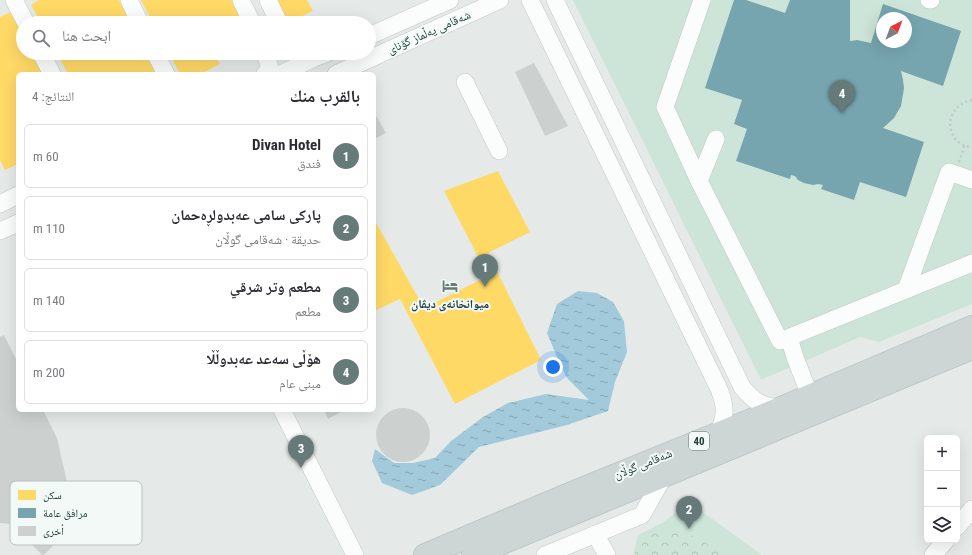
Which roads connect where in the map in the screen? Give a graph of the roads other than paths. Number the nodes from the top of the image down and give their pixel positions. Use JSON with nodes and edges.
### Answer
{"nodes":[{"id":1,"x":3,"y":0,"type":"edge"},
{"id":2,"x":14,"y":0,"type":"edge"},
{"id":3,"x":129,"y":0,"type":"edge"},
{"id":4,"x":241,"y":0,"type":"edge"},
{"id":5,"x":268,"y":0,"type":"edge"},
{"id":6,"x":450,"y":0,"type":"edge"},
{"id":7,"x":500,"y":0,"type":"edge"},
{"id":8,"x":530,"y":0,"type":"edge"},
{"id":9,"x":555,"y":0,"type":"edge"},
{"id":10,"x":702,"y":0,"type":"edge"},
{"id":11,"x":0,"y":1,"type":"edge"},
{"id":12,"x":22,"y":16,"type":"edge"},
{"id":13,"x":137,"y":16,"type":"edge"},
{"id":14,"x":249,"y":16,"type":"edge"},
{"id":15,"x":276,"y":16,"type":"edge"},
{"id":16,"x":376,"y":33,"type":"edge"},
{"id":17,"x":376,"y":56,"type":"edge"},
{"id":18,"x":45,"y":60,"type":"edge"},
{"id":19,"x":159,"y":60,"type":"edge"},
{"id":20,"x":267,"y":60,"type":"edge"},
{"id":21,"x":305,"y":60,"type":"edge"},
{"id":22,"x":367,"y":60,"type":"edge"},
{"id":23,"x":51,"y":72,"type":"edge"},
{"id":24,"x":165,"y":72,"type":"edge"},
{"id":25,"x":267,"y":72,"type":"edge"},
{"id":26,"x":284,"y":72,"type":"edge"},
{"id":27,"x":340,"y":72,"type":"edge"},
{"id":28,"x":465,"y":82,"type":"dead end"},
{"id":29,"x":716,"y":139,"type":"dead end"},
{"id":30,"x":499,"y":151,"type":"dead end"},
{"id":31,"x":972,"y":180,"type":"edge"},
{"id":32,"x":698,"y":181,"type":"junction"},
{"id":33,"x":16,"y":196,"type":"edge"},
{"id":34,"x":0,"y":204,"type":"edge"},
{"id":35,"x":16,"y":224,"type":"edge"},
{"id":36,"x":0,"y":231,"type":"edge"},
{"id":37,"x":972,"y":264,"type":"edge"},
{"id":38,"x":906,"y":290,"type":"junction"},
{"id":39,"x":972,"y":327,"type":"edge"},
{"id":40,"x":789,"y":338,"type":"junction"},
{"id":41,"x":972,"y":348,"type":"edge"},
{"id":42,"x":738,"y":379,"type":"junction"},
{"id":43,"x":719,"y":389,"type":"junction"},
{"id":44,"x":810,"y":396,"type":"junction"},
{"id":45,"x":780,"y":408,"type":"junction"},
{"id":46,"x":283,"y":412,"type":"edge"},
{"id":47,"x":718,"y":433,"type":"junction"},
{"id":48,"x":664,"y":476,"type":"junction"},
{"id":49,"x":972,"y":509,"type":"edge"},
{"id":50,"x":538,"y":518,"type":"junction"},
{"id":51,"x":960,"y":523,"type":"edge"},
{"id":52,"x":596,"y":534,"type":"junction"},
{"id":53,"x":943,"y":543,"type":"edge"},
{"id":54,"x":355,"y":555,"type":"edge"},
{"id":55,"x":425,"y":555,"type":"edge"},
{"id":56,"x":473,"y":555,"type":"edge"},
{"id":57,"x":545,"y":555,"type":"edge"},
{"id":58,"x":607,"y":555,"type":"edge"},
{"id":59,"x":933,"y":555,"type":"edge"}],
"edges":[{"from":1,"to":11,"type":"street"},
{"from":2,"to":12,"type":"street"},
{"from":3,"to":13,"type":"street"},
{"from":4,"to":14,"type":"street"},
{"from":5,"to":15,"type":"street"},
{"from":6,"to":16,"type":"street","name":"شەقامی یەڵماز گۆنای"},
{"from":7,"to":17,"type":"street","name":"شەقامی یەڵماز گۆنای"},
{"from":8,"to":43,"type":"street"},
{"from":9,"to":42,"type":"street"},
{"from":10,"to":32,"type":"street"},
{"from":18,"to":23,"type":"street"},
{"from":19,"to":24,"type":"street"},
{"from":20,"to":25,"type":"street"},
{"from":21,"to":26,"type":"street"},
{"from":22,"to":27,"type":"street","name":"شەقامی یەڵماز گۆنای"},
{"from":28,"to":30,"type":"street"},
{"from":29,"to":32,"type":"street"},
{"from":31,"to":38,"type":"street"},
{"from":32,"to":40,"type":"street"},
{"from":33,"to":34,"type":"street"},
{"from":35,"to":36,"type":"street"},
{"from":37,"to":38,"type":"street"},
{"from":38,"to":40,"type":"street"},
{"from":39,"to":44,"type":"main road","name":"شەقامی گوڵان","number":"40"},
{"from":40,"to":44,"type":"street"},
{"from":41,"to":48,"type":"main road","name":"شەقامی گوڵان","number":"40"},
{"from":42,"to":43,"type":"street"},
{"from":42,"to":45,"type":"street"},
{"from":43,"to":47,"type":"street"},
{"from":44,"to":45,"type":"main road","name":"شەقامی گوڵان","number":"40"},
{"from":45,"to":47,"type":"main road","name":"شەقامی گوڵان","number":"40"},
{"from":46,"to":54,"type":"street"},
{"from":47,"to":50,"type":"main road","name":"شەقامی گوڵان","number":"40"},
{"from":48,"to":50,"type":"main road","name":"شەقامی گوڵان","number":"40"},
{"from":48,"to":52,"type":"street"},
{"from":49,"to":51,"type":"street"},
{"from":50,"to":55,"type":"main road","name":"شەقامی گوڵان","number":"40"},
{"from":50,"to":56,"type":"main road","name":"شەقامی گوڵان","number":"40"},
{"from":52,"to":57,"type":"street"},
{"from":52,"to":58,"type":"street"},
{"from":53,"to":59,"type":"street"}]}
